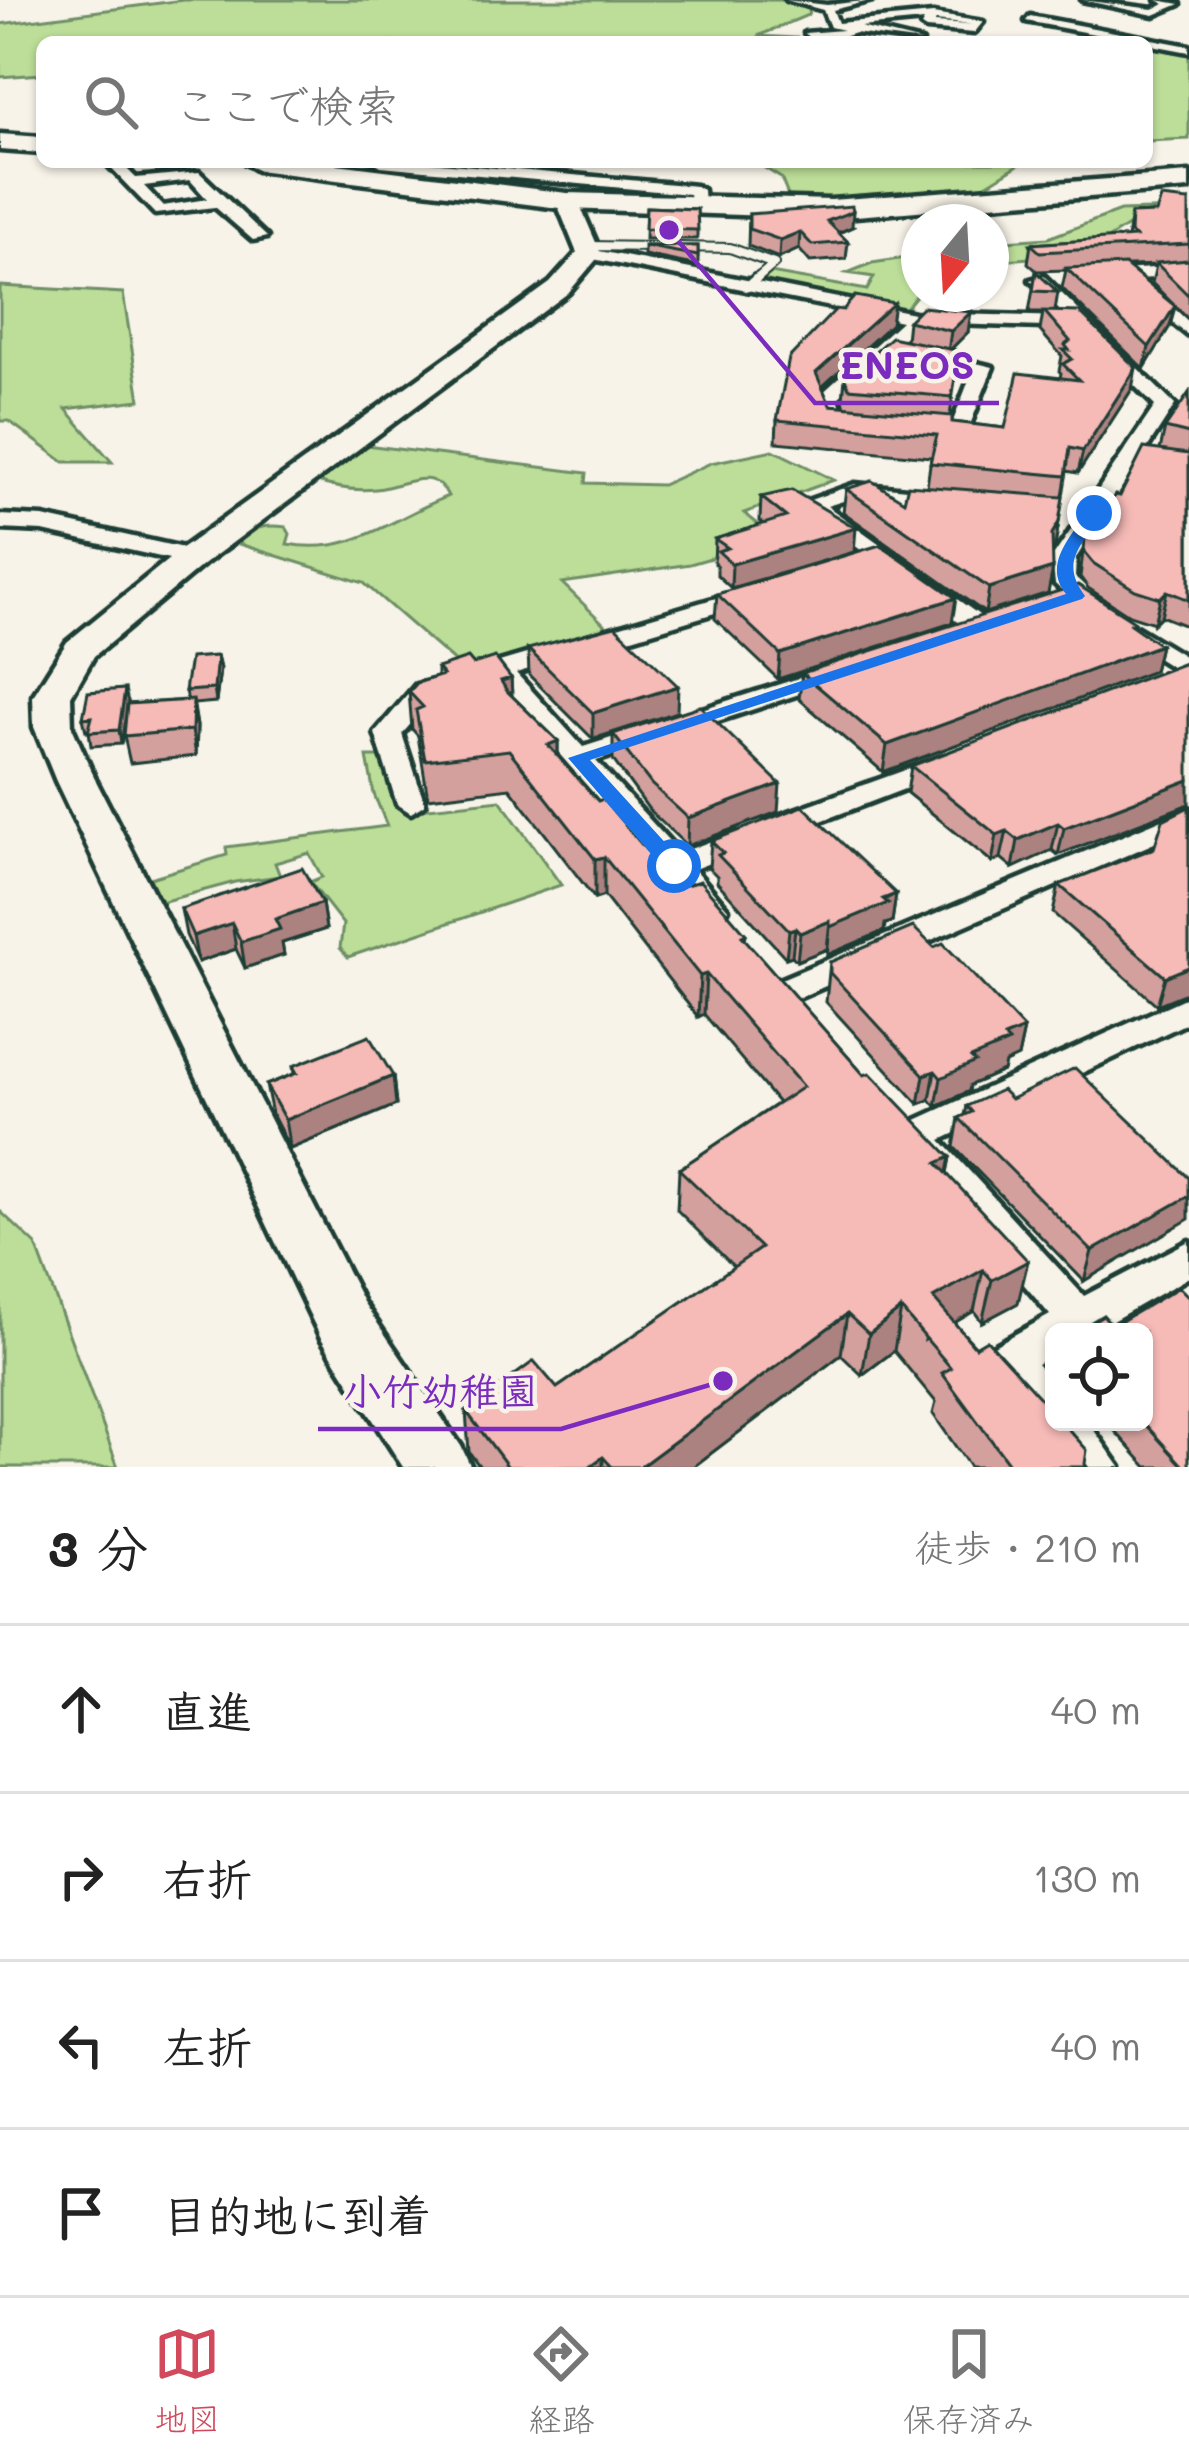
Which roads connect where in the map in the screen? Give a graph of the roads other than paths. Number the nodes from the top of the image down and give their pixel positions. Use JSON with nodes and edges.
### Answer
{"nodes":[{"id":1,"x":791,"y":0,"type":"edge"},
{"id":2,"x":868,"y":0,"type":"edge"},
{"id":3,"x":1087,"y":0,"type":"edge"},
{"id":4,"x":1162,"y":0,"type":"edge"},
{"id":5,"x":827,"y":8,"type":"junction"},
{"id":6,"x":1030,"y":19,"type":"dead end"},
{"id":7,"x":836,"y":26,"type":"junction"},
{"id":8,"x":1175,"y":30,"type":"dead end"},
{"id":9,"x":851,"y":31,"type":"junction"},
{"id":10,"x":874,"y":34,"type":"junction"},
{"id":11,"x":808,"y":35,"type":"dead end"},
{"id":12,"x":821,"y":36,"type":"edge"},
{"id":13,"x":837,"y":36,"type":"edge"},
{"id":14,"x":884,"y":36,"type":"edge"},
{"id":15,"x":1115,"y":36,"type":"edge"},
{"id":16,"x":1153,"y":37,"type":"edge"},
{"id":17,"x":1153,"y":43,"type":"edge"},
{"id":18,"x":1189,"y":49,"type":"edge"},
{"id":19,"x":0,"y":142,"type":"edge"},
{"id":20,"x":36,"y":145,"type":"edge"},
{"id":21,"x":118,"y":168,"type":"edge"},
{"id":22,"x":358,"y":168,"type":"edge"},
{"id":23,"x":438,"y":168,"type":"edge"},
{"id":24,"x":619,"y":168,"type":"edge"},
{"id":25,"x":523,"y":177,"type":"junction"},
{"id":26,"x":564,"y":182,"type":"edge"},
{"id":27,"x":1189,"y":182,"type":"edge"},
{"id":28,"x":133,"y":183,"type":"junction"},
{"id":29,"x":616,"y":184,"type":"junction"},
{"id":30,"x":218,"y":202,"type":"junction"},
{"id":31,"x":697,"y":205,"type":"junction"},
{"id":32,"x":259,"y":237,"type":"dead end"},
{"id":33,"x":588,"y":250,"type":"junction"},
{"id":34,"x":1189,"y":271,"type":"edge"},
{"id":35,"x":1126,"y":274,"type":"junction"},
{"id":36,"x":747,"y":287,"type":"junction"},
{"id":37,"x":914,"y":318,"type":"junction"},
{"id":38,"x":1084,"y":323,"type":"junction"},
{"id":39,"x":1189,"y":331,"type":"edge"},
{"id":40,"x":881,"y":346,"type":"junction"},
{"id":41,"x":1189,"y":404,"type":"edge"},
{"id":42,"x":1165,"y":405,"type":"junction"},
{"id":43,"x":876,"y":423,"type":"edge"},
{"id":44,"x":917,"y":427,"type":"edge"},
{"id":45,"x":974,"y":502,"type":"edge"},
{"id":46,"x":0,"y":522,"type":"edge"},
{"id":47,"x":192,"y":557,"type":"junction"},
{"id":48,"x":769,"y":590,"type":"edge"},
{"id":49,"x":979,"y":627,"type":"edge"},
{"id":50,"x":868,"y":663,"type":"edge"},
{"id":51,"x":499,"y":670,"type":"junction"},
{"id":52,"x":1182,"y":674,"type":"edge"},
{"id":53,"x":965,"y":756,"type":"edge"},
{"id":54,"x":578,"y":758,"type":"junction"},
{"id":55,"x":411,"y":804,"type":"dead end"},
{"id":56,"x":1189,"y":818,"type":"edge"},
{"id":57,"x":674,"y":866,"type":"junction"},
{"id":58,"x":738,"y":937,"type":"edge"},
{"id":59,"x":1189,"y":1008,"type":"edge"},
{"id":60,"x":815,"y":1023,"type":"edge"},
{"id":61,"x":887,"y":1104,"type":"edge"},
{"id":62,"x":916,"y":1136,"type":"junction"},
{"id":63,"x":1189,"y":1257,"type":"edge"},
{"id":64,"x":1059,"y":1323,"type":"edge"},
{"id":65,"x":1072,"y":1323,"type":"edge"},
{"id":66,"x":1045,"y":1338,"type":"edge"},
{"id":67,"x":1045,"y":1404,"type":"edge"},
{"id":68,"x":1068,"y":1431,"type":"edge"},
{"id":69,"x":439,"y":1467,"type":"edge"},
{"id":70,"x":1098,"y":1467,"type":"edge"}],
"edges":[{"from":1,"to":5,"type":"street"},
{"from":2,"to":5,"type":"street"},
{"from":3,"to":4,"type":"street"},
{"from":5,"to":7,"type":"street"},
{"from":6,"to":15,"type":"street"},
{"from":7,"to":9,"type":"street"},
{"from":7,"to":10,"type":"street"},
{"from":8,"to":16,"type":"street"},
{"from":9,"to":10,"type":"street"},
{"from":9,"to":13,"type":"street"},
{"from":10,"to":14,"type":"street"},
{"from":11,"to":12,"type":"street"},
{"from":17,"to":18,"type":"street"},
{"from":19,"to":20,"type":"highway"},
{"from":21,"to":28,"type":"street"},
{"from":22,"to":26,"type":"highway"},
{"from":23,"to":25,"type":"street"},
{"from":24,"to":29,"type":"street"},
{"from":25,"to":26,"type":"street"},
{"from":25,"to":29,"type":"street"},
{"from":26,"to":31,"type":"highway"},
{"from":26,"to":33,"type":"street"},
{"from":27,"to":31,"type":"highway"},
{"from":28,"to":30,"type":"street"},
{"from":28,"to":30,"type":"street"},
{"from":29,"to":31,"type":"street"},
{"from":30,"to":32,"type":"street"},
{"from":33,"to":36,"type":"street"},
{"from":33,"to":36,"type":"lane"},
{"from":33,"to":47,"type":"street"},
{"from":34,"to":35,"type":"street"},
{"from":35,"to":38,"type":"street"},
{"from":35,"to":39,"type":"street"},
{"from":36,"to":37,"type":"street"},
{"from":37,"to":38,"type":"street"},
{"from":37,"to":40,"type":"street"},
{"from":38,"to":42,"type":"street"},
{"from":40,"to":43,"type":"street"},
{"from":40,"to":44,"type":"street"},
{"from":41,"to":42,"type":"street"},
{"from":42,"to":52,"type":"street"},
{"from":45,"to":49,"type":"street"},
{"from":46,"to":47,"type":"street"},
{"from":47,"to":69,"type":"street"},
{"from":48,"to":51,"type":"street"},
{"from":50,"to":54,"type":"street"},
{"from":51,"to":54,"type":"street"},
{"from":51,"to":55,"type":"street"},
{"from":53,"to":57,"type":"street"},
{"from":54,"to":57,"type":"street"},
{"from":56,"to":60,"type":"street"},
{"from":57,"to":58,"type":"street"},
{"from":59,"to":62,"type":"street"},
{"from":61,"to":62,"type":"street"},
{"from":62,"to":64,"type":"street"},
{"from":63,"to":65,"type":"street"},
{"from":66,"to":67,"type":"street"},
{"from":68,"to":70,"type":"street"}]}
